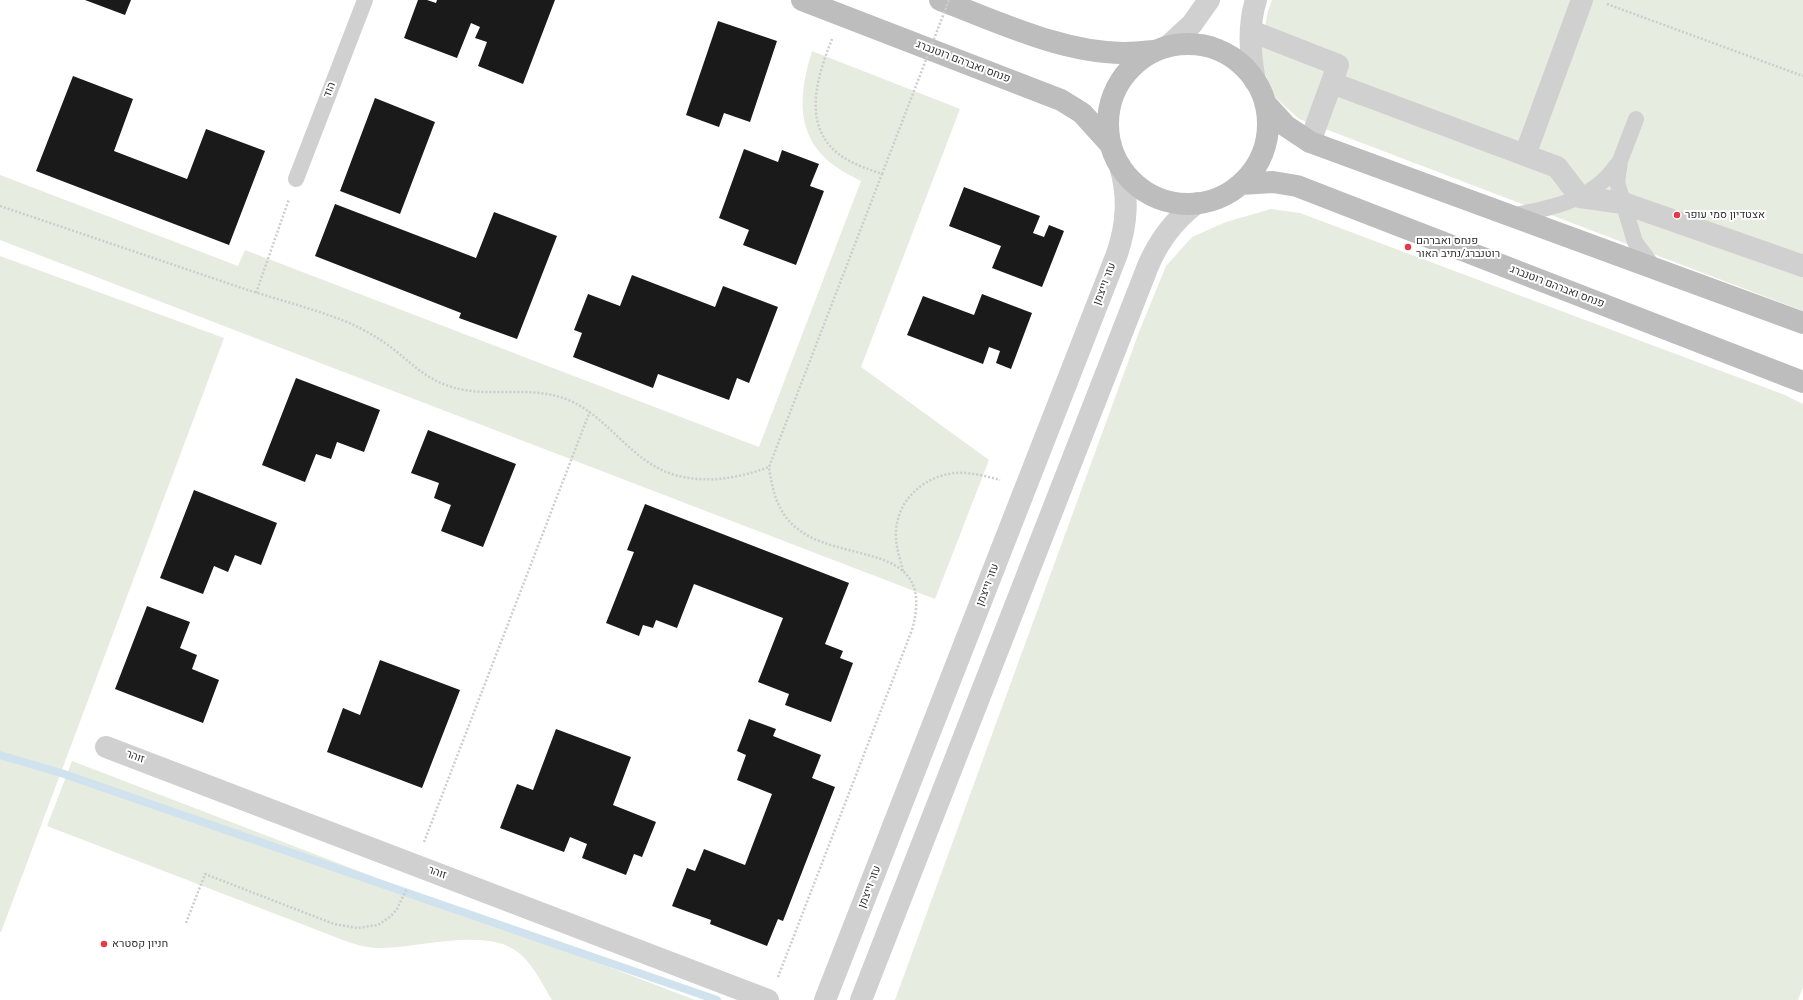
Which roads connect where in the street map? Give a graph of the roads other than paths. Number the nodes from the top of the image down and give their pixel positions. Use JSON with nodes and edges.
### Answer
{"nodes":[{"id":1,"x":365,"y":0,"type":"edge"},
{"id":2,"x":802,"y":0,"type":"edge"},
{"id":3,"x":940,"y":0,"type":"edge"},
{"id":4,"x":1209,"y":0,"type":"edge"},
{"id":5,"x":1256,"y":0,"type":"edge"},
{"id":6,"x":1593,"y":1,"type":"edge"},
{"id":7,"x":1251,"y":31,"type":"junction"},
{"id":8,"x":1161,"y":49,"type":"junction"},
{"id":9,"x":1255,"y":81,"type":"junction"},
{"id":10,"x":1332,"y":83,"type":"junction"},
{"id":11,"x":1265,"y":103,"type":"junction"},
{"id":12,"x":1636,"y":119,"type":"dead end"},
{"id":13,"x":1310,"y":142,"type":"junction"},
{"id":14,"x":1110,"y":145,"type":"junction"},
{"id":15,"x":1524,"y":155,"type":"junction"},
{"id":16,"x":1620,"y":161,"type":"junction"},
{"id":17,"x":1120,"y":166,"type":"junction"},
{"id":18,"x":296,"y":179,"type":"road end"},
{"id":19,"x":1241,"y":184,"type":"junction"},
{"id":20,"x":1580,"y":198,"type":"junction"},
{"id":21,"x":1197,"y":203,"type":"junction"},
{"id":22,"x":1623,"y":203,"type":"junction"},
{"id":23,"x":1511,"y":216,"type":"junction"},
{"id":24,"x":1803,"y":266,"type":"edge"},
{"id":25,"x":1655,"y":270,"type":"junction"},
{"id":26,"x":1803,"y":323,"type":"edge"},
{"id":27,"x":1766,"y":368,"type":"junction"},
{"id":28,"x":1803,"y":382,"type":"edge"},
{"id":29,"x":1803,"y":388,"type":"edge"},
{"id":30,"x":106,"y":747,"type":"dead end"},
{"id":31,"x":768,"y":1000,"type":"edge"},
{"id":32,"x":826,"y":1000,"type":"edge"},
{"id":33,"x":861,"y":1000,"type":"edge"}],
"edges":[{"from":1,"to":18,"type":"lane","name":"הוד"},
{"from":2,"to":14,"type":"main road","name":"פנחס ואברהם רוטנברג"},
{"from":3,"to":8,"type":"main road"},
{"from":4,"to":8,"type":"street"},
{"from":5,"to":7,"type":"street"},
{"from":6,"to":15,"type":"street"},
{"from":7,"to":9,"type":"street"},
{"from":7,"to":10,"type":"street"},
{"from":8,"to":9,"type":"main road"},
{"from":8,"to":14,"type":"main road"},
{"from":9,"to":11,"type":"main road"},
{"from":10,"to":13,"type":"street"},
{"from":10,"to":15,"type":"street"},
{"from":11,"to":13,"type":"main road"},
{"from":11,"to":19,"type":"main road"},
{"from":12,"to":16,"type":"lane"},
{"from":13,"to":23,"type":"main road"},
{"from":14,"to":17,"type":"main road"},
{"from":15,"to":20,"type":"street"},
{"from":16,"to":20,"type":"lane"},
{"from":16,"to":22,"type":"lane"},
{"from":17,"to":21,"type":"main road"},
{"from":17,"to":32,"type":"street","name":"עזר וייצמן"},
{"from":19,"to":21,"type":"main road"},
{"from":19,"to":27,"type":"main road","name":"פנחס ואברהם רוטנברג"},
{"from":20,"to":22,"type":"street"},
{"from":20,"to":23,"type":"lane"},
{"from":21,"to":33,"type":"street"},
{"from":22,"to":24,"type":"street"},
{"from":22,"to":25,"type":"lane"},
{"from":23,"to":25,"type":"main road"},
{"from":25,"to":26,"type":"main road"},
{"from":27,"to":28,"type":"main road","name":"פנחס ואברהם רוטנברג"},
{"from":27,"to":29,"type":"main road"},
{"from":30,"to":31,"type":"street","name":"זוהר"}]}
